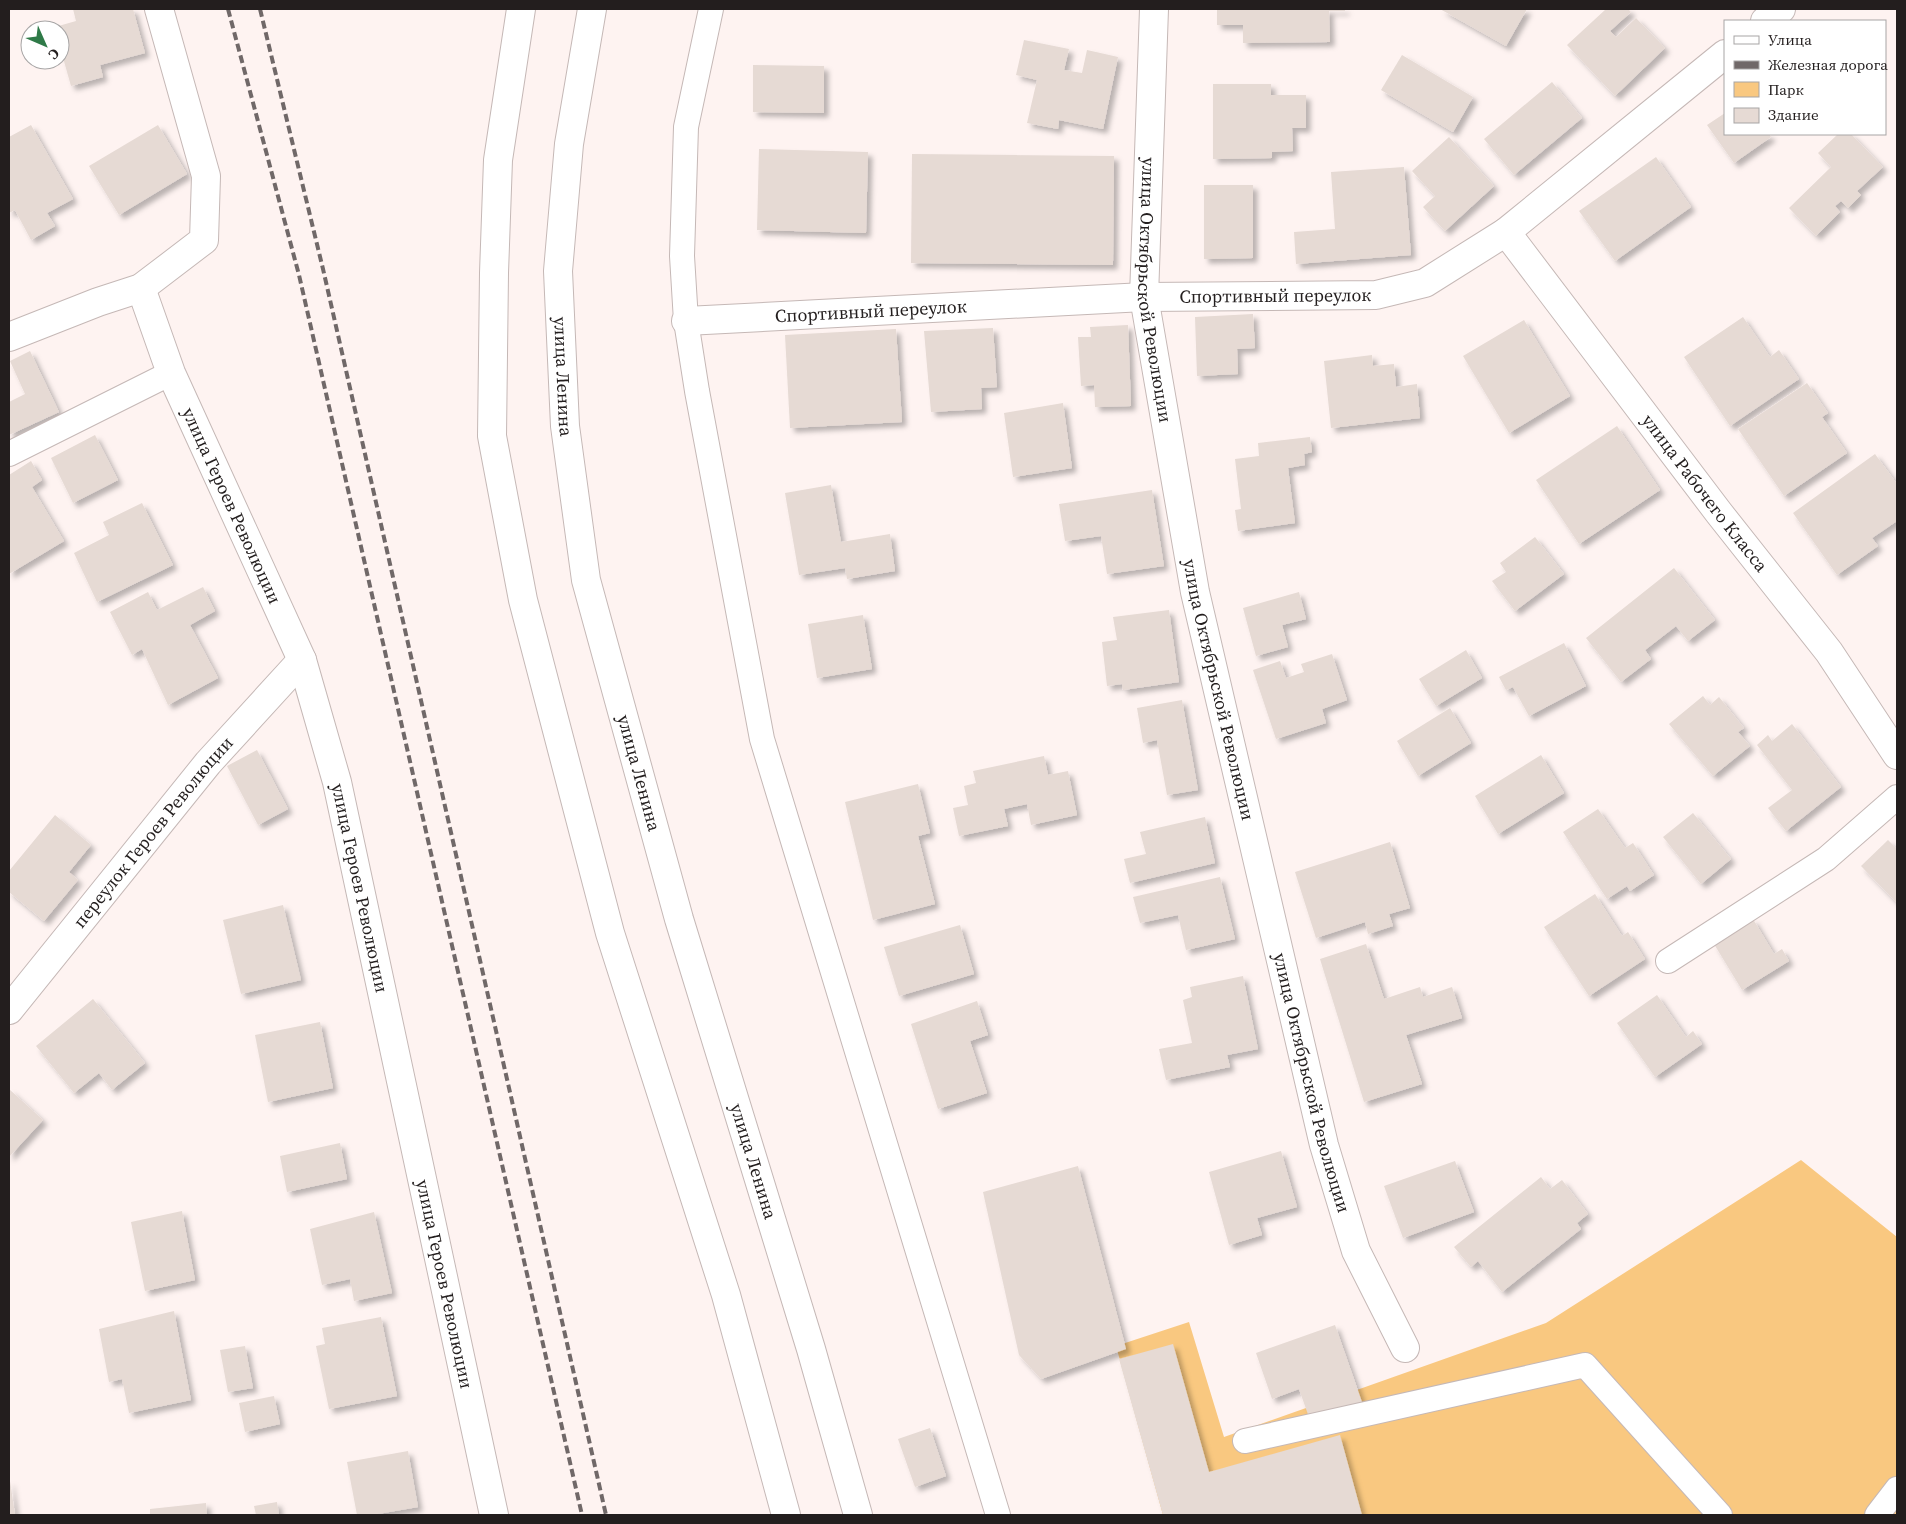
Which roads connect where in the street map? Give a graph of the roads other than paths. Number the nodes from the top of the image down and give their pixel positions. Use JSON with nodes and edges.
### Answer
{"nodes":[{"id":1,"x":159,"y":9,"type":"edge"},
{"id":2,"x":592,"y":9,"type":"edge"},
{"id":3,"x":711,"y":9,"type":"edge"},
{"id":4,"x":1154,"y":9,"type":"edge"},
{"id":5,"x":1780,"y":9,"type":"edge"},
{"id":6,"x":518,"y":12,"type":"edge"},
{"id":7,"x":1766,"y":20,"type":"edge"},
{"id":8,"x":1724,"y":55,"type":"edge"},
{"id":9,"x":1506,"y":232,"type":"junction"},
{"id":10,"x":141,"y":288,"type":"junction"},
{"id":11,"x":1144,"y":297,"type":"junction"},
{"id":12,"x":686,"y":321,"type":"junction"},
{"id":13,"x":9,"y":337,"type":"edge"},
{"id":14,"x":171,"y":372,"type":"junction"},
{"id":15,"x":9,"y":454,"type":"edge"},
{"id":16,"x":302,"y":660,"type":"junction"},
{"id":17,"x":1897,"y":755,"type":"edge"},
{"id":18,"x":1897,"y":797,"type":"edge"},
{"id":19,"x":1668,"y":961,"type":"dead end"},
{"id":20,"x":9,"y":1010,"type":"edge"},
{"id":21,"x":1405,"y":1348,"type":"dead end"},
{"id":22,"x":1244,"y":1441,"type":"dead end"},
{"id":23,"x":1897,"y":1489,"type":"edge"},
{"id":24,"x":494,"y":1515,"type":"edge"},
{"id":25,"x":786,"y":1515,"type":"edge"},
{"id":26,"x":858,"y":1515,"type":"edge"},
{"id":27,"x":998,"y":1515,"type":"edge"},
{"id":28,"x":1720,"y":1515,"type":"edge"},
{"id":29,"x":1877,"y":1515,"type":"edge"}],
"edges":[{"from":1,"to":10,"type":"street"},
{"from":2,"to":26,"type":"street","name":"улица Ленина"},
{"from":3,"to":12,"type":"lane"},
{"from":4,"to":11,"type":"street","name":"улица Октябрьской Революции"},
{"from":5,"to":7,"type":"street"},
{"from":6,"to":25,"type":"street"},
{"from":8,"to":9,"type":"street","name":"Спортивный переулок"},
{"from":9,"to":11,"type":"street","name":"Спортивный переулок"},
{"from":9,"to":17,"type":"street","name":"улица Рабочего Класса"},
{"from":10,"to":13,"type":"street"},
{"from":10,"to":14,"type":"street","name":"улица Героев Революции"},
{"from":11,"to":12,"type":"street","name":"Спортивный переулок"},
{"from":11,"to":21,"type":"street","name":"улица Октябрьской Революции"},
{"from":12,"to":27,"type":"lane"},
{"from":14,"to":15,"type":"lane"},
{"from":14,"to":16,"type":"street","name":"улица Героев Революции"},
{"from":16,"to":20,"type":"street","name":"переулок Героев Революции"},
{"from":16,"to":24,"type":"street","name":"улица Героев Революции"},
{"from":18,"to":19,"type":"lane"},
{"from":22,"to":28,"type":"lane"},
{"from":23,"to":29,"type":"lane"}]}
